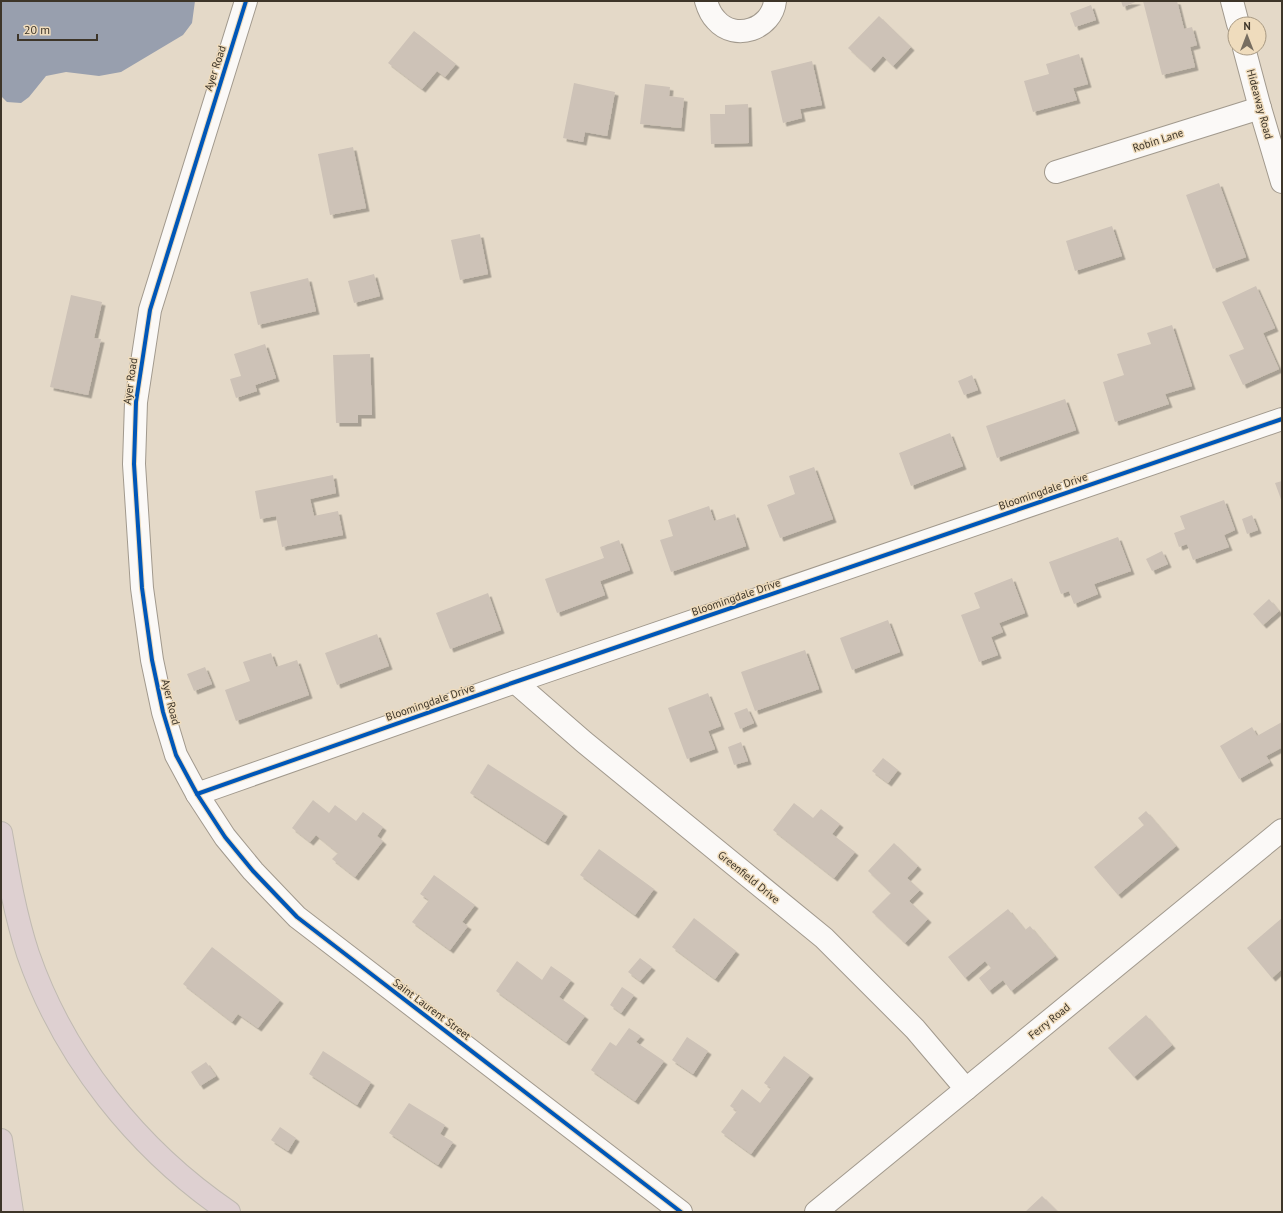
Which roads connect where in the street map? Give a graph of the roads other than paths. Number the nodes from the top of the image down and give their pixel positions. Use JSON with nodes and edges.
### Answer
{"nodes":[{"id":1,"x":246,"y":1,"type":"edge"},
{"id":2,"x":706,"y":1,"type":"edge"},
{"id":3,"x":775,"y":1,"type":"edge"},
{"id":4,"x":1232,"y":1,"type":"edge"},
{"id":5,"x":1236,"y":16,"type":"edge"},
{"id":6,"x":1246,"y":56,"type":"edge"},
{"id":7,"x":1260,"y":108,"type":"junction"},
{"id":8,"x":1056,"y":172,"type":"dead end"},
{"id":9,"x":1282,"y":182,"type":"edge"},
{"id":10,"x":1282,"y":419,"type":"edge"},
{"id":11,"x":515,"y":682,"type":"junction"},
{"id":12,"x":197,"y":794,"type":"junction"},
{"id":13,"x":1282,"y":830,"type":"edge"},
{"id":14,"x":1,"y":833,"type":"edge"},
{"id":15,"x":966,"y":1089,"type":"junction"},
{"id":16,"x":1,"y":1140,"type":"edge"},
{"id":17,"x":12,"y":1212,"type":"edge"},
{"id":18,"x":229,"y":1212,"type":"edge"},
{"id":19,"x":682,"y":1212,"type":"edge"},
{"id":20,"x":816,"y":1212,"type":"edge"}],
"edges":[{"from":1,"to":12,"type":"street","name":"Ayer Road"},
{"from":2,"to":3,"type":"street"},
{"from":4,"to":5,"type":"street"},
{"from":6,"to":7,"type":"street","name":"Hideaway Road"},
{"from":7,"to":8,"type":"street","name":"Robin Lane"},
{"from":7,"to":9,"type":"street","name":"Hideaway Road"},
{"from":10,"to":11,"type":"street","name":"Bloomingdale Drive"},
{"from":11,"to":12,"type":"street","name":"Bloomingdale Drive"},
{"from":11,"to":15,"type":"street","name":"Greenfield Drive"},
{"from":12,"to":19,"type":"street","name":"Saint Laurent Street"},
{"from":13,"to":15,"type":"street","name":"Ferry Road"},
{"from":14,"to":18,"type":"highway"},
{"from":15,"to":20,"type":"street","name":"Ferry Road"},
{"from":16,"to":17,"type":"highway"}]}
